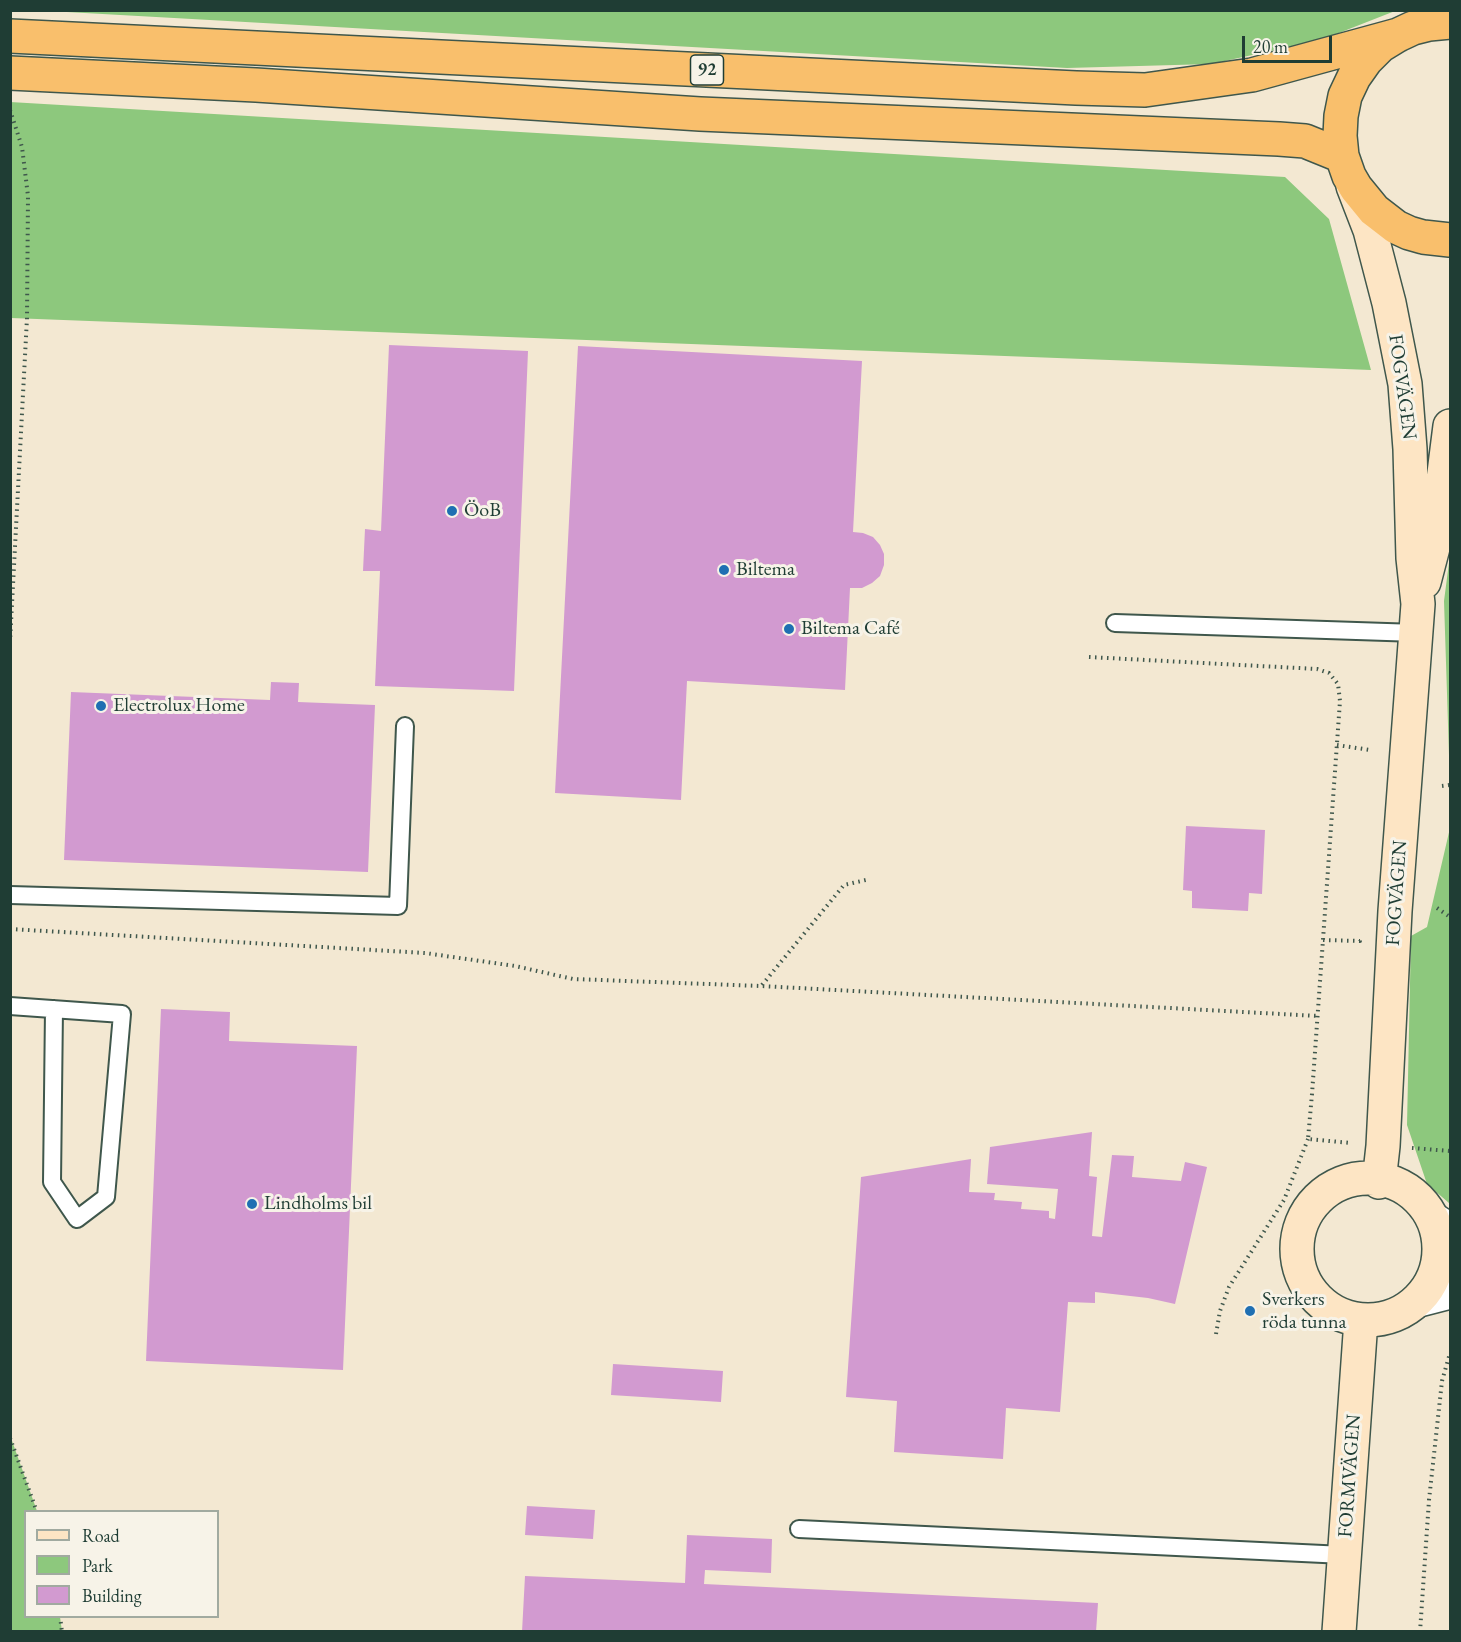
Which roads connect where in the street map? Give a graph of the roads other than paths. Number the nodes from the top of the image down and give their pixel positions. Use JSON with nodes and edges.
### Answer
{"nodes":[{"id":1,"x":1450,"y":22,"type":"edge"},
{"id":2,"x":1398,"y":35,"type":"junction"},
{"id":3,"x":10,"y":36,"type":"edge"},
{"id":4,"x":10,"y":73,"type":"edge"},
{"id":5,"x":1346,"y":166,"type":"junction"},
{"id":6,"x":1450,"y":240,"type":"edge"},
{"id":7,"x":1450,"y":426,"type":"edge"},
{"id":8,"x":1418,"y":618,"type":"junction"},
{"id":9,"x":1115,"y":623,"type":"dead end"},
{"id":10,"x":405,"y":726,"type":"dead end"},
{"id":11,"x":10,"y":895,"type":"edge"},
{"id":12,"x":10,"y":1006,"type":"edge"},
{"id":13,"x":54,"y":1009,"type":"junction"},
{"id":14,"x":1379,"y":1182,"type":"junction"},
{"id":15,"x":1442,"y":1225,"type":"edge"},
{"id":16,"x":1450,"y":1292,"type":"edge"},
{"id":17,"x":1419,"y":1300,"type":"junction"},
{"id":18,"x":1362,"y":1320,"type":"junction"},
{"id":19,"x":800,"y":1529,"type":"dead end"},
{"id":20,"x":1344,"y":1555,"type":"junction"},
{"id":21,"x":1339,"y":1632,"type":"edge"}],
"edges":[{"from":1,"to":2,"type":"highway"},
{"from":2,"to":3,"type":"highway","number":"92"},
{"from":2,"to":5,"type":"highway"},
{"from":4,"to":5,"type":"highway","number":"92"},
{"from":5,"to":6,"type":"highway"},
{"from":5,"to":8,"type":"street","name":"FOGVÄGEN"},
{"from":7,"to":8,"type":"street","name":"FOGVÄGEN"},
{"from":8,"to":9,"type":"lane"},
{"from":8,"to":14,"type":"street","name":"FOGVÄGEN"},
{"from":10,"to":11,"type":"lane"},
{"from":12,"to":13,"type":"lane"},
{"from":13,"to":13,"type":"lane"},
{"from":14,"to":15,"type":"street"},
{"from":14,"to":18,"type":"street"},
{"from":15,"to":17,"type":"street"},
{"from":16,"to":17,"type":"street"},
{"from":17,"to":18,"type":"street"},
{"from":18,"to":20,"type":"street","name":"FORMVÄGEN"},
{"from":19,"to":20,"type":"lane"},
{"from":20,"to":21,"type":"street","name":"FORMVÄGEN"}]}
